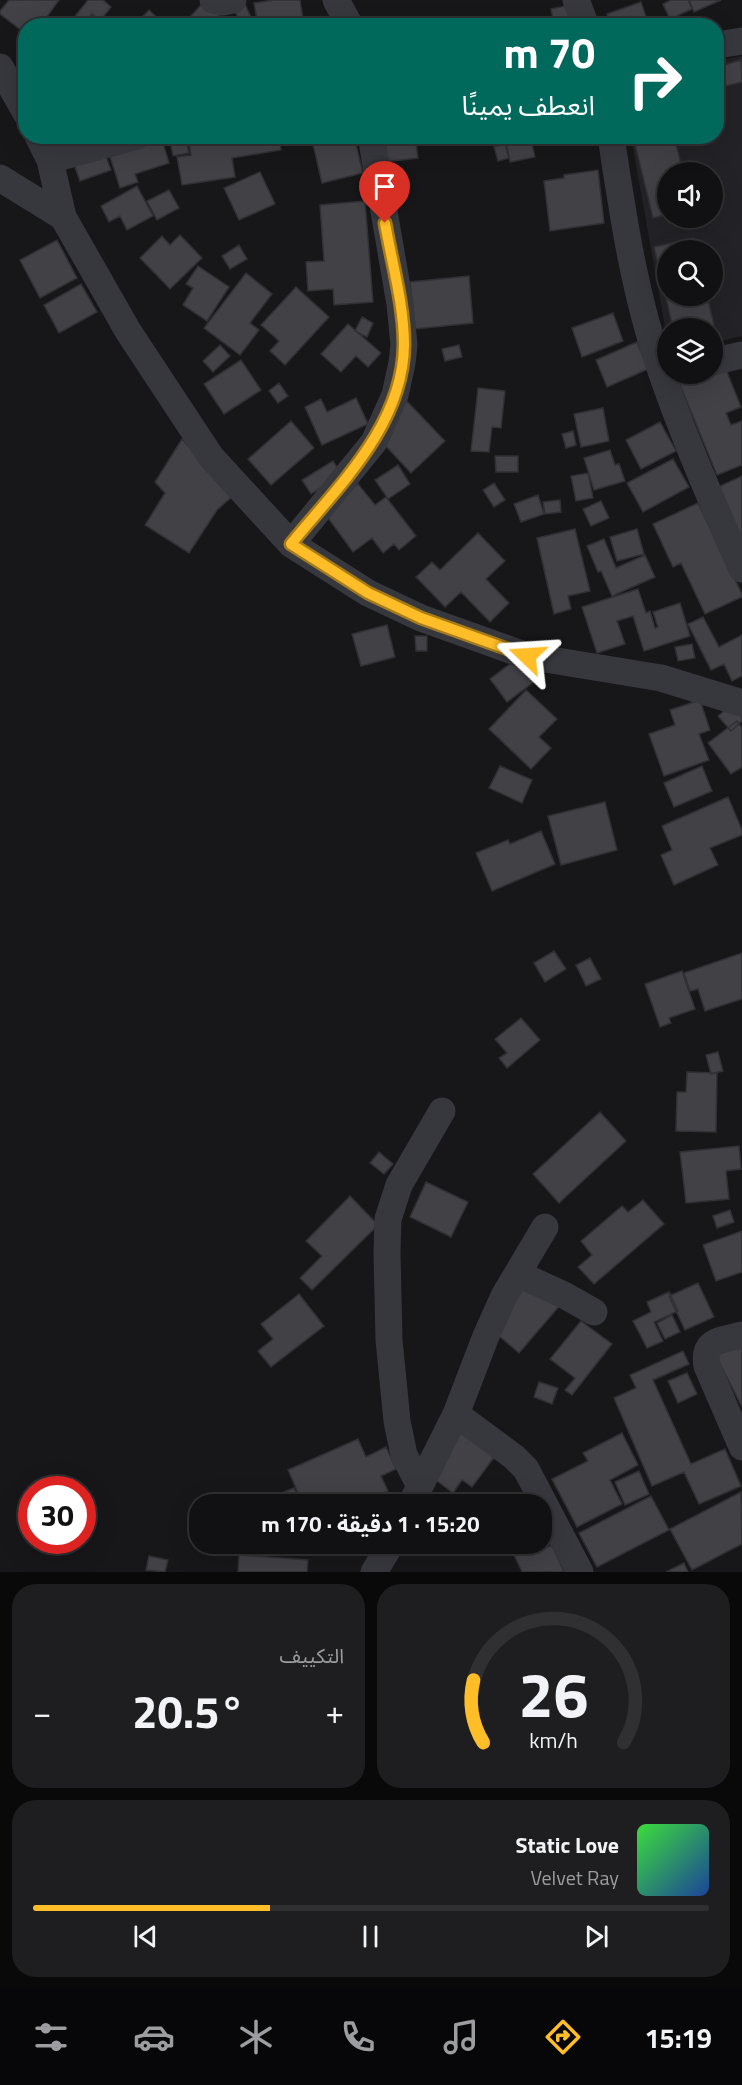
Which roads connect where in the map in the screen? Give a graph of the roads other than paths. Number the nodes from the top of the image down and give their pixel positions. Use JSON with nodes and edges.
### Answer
{"nodes":[{"id":1,"x":213,"y":0,"type":"edge"},
{"id":2,"x":233,"y":0,"type":"edge"},
{"id":3,"x":336,"y":0,"type":"edge"},
{"id":4,"x":576,"y":0,"type":"edge"},
{"id":5,"x":346,"y":18,"type":"edge"},
{"id":6,"x":583,"y":18,"type":"edge"},
{"id":7,"x":742,"y":41,"type":"edge"},
{"id":8,"x":724,"y":44,"type":"edge"},
{"id":9,"x":0,"y":68,"type":"edge"},
{"id":10,"x":18,"y":99,"type":"edge"},
{"id":11,"x":42,"y":144,"type":"edge"},
{"id":12,"x":108,"y":144,"type":"edge"},
{"id":13,"x":372,"y":144,"type":"edge"},
{"id":14,"x":612,"y":144,"type":"edge"},
{"id":15,"x":50,"y":160,"type":"junction"},
{"id":16,"x":0,"y":178,"type":"edge"},
{"id":17,"x":63,"y":217,"type":"junction"},
{"id":18,"x":657,"y":346,"type":"edge"},
{"id":19,"x":742,"y":355,"type":"edge"},
{"id":20,"x":723,"y":359,"type":"edge"},
{"id":21,"x":669,"y":384,"type":"edge"},
{"id":22,"x":291,"y":544,"type":"junction"},
{"id":23,"x":742,"y":569,"type":"edge"},
{"id":24,"x":742,"y":703,"type":"edge"},
{"id":25,"x":442,"y":1111,"type":"dead end"},
{"id":26,"x":545,"y":1227,"type":"dead end"},
{"id":27,"x":518,"y":1274,"type":"junction"},
{"id":28,"x":594,"y":1312,"type":"dead end"},
{"id":29,"x":742,"y":1335,"type":"edge"},
{"id":30,"x":456,"y":1414,"type":"junction"},
{"id":31,"x":742,"y":1447,"type":"edge"},
{"id":32,"x":416,"y":1494,"type":"edge"},
{"id":33,"x":416,"y":1494,"type":"edge"},
{"id":34,"x":385,"y":1554,"type":"edge"},
{"id":35,"x":374,"y":1572,"type":"edge"},
{"id":36,"x":580,"y":1572,"type":"edge"}],
"edges":[{"from":1,"to":2,"type":"street"},
{"from":3,"to":5,"type":"street"},
{"from":4,"to":6,"type":"street"},
{"from":7,"to":8,"type":"street"},
{"from":9,"to":10,"type":"street"},
{"from":11,"to":15,"type":"street"},
{"from":12,"to":15,"type":"street"},
{"from":13,"to":22,"type":"street"},
{"from":14,"to":18,"type":"street"},
{"from":15,"to":17,"type":"street"},
{"from":16,"to":17,"type":"street"},
{"from":17,"to":22,"type":"street"},
{"from":19,"to":20,"type":"street"},
{"from":21,"to":23,"type":"street"},
{"from":22,"to":24,"type":"street"},
{"from":25,"to":32,"type":"street"},
{"from":26,"to":27,"type":"street"},
{"from":27,"to":28,"type":"street"},
{"from":27,"to":30,"type":"street"},
{"from":29,"to":31,"type":"street"},
{"from":30,"to":33,"type":"street"},
{"from":30,"to":36,"type":"street"},
{"from":34,"to":35,"type":"street"}]}
